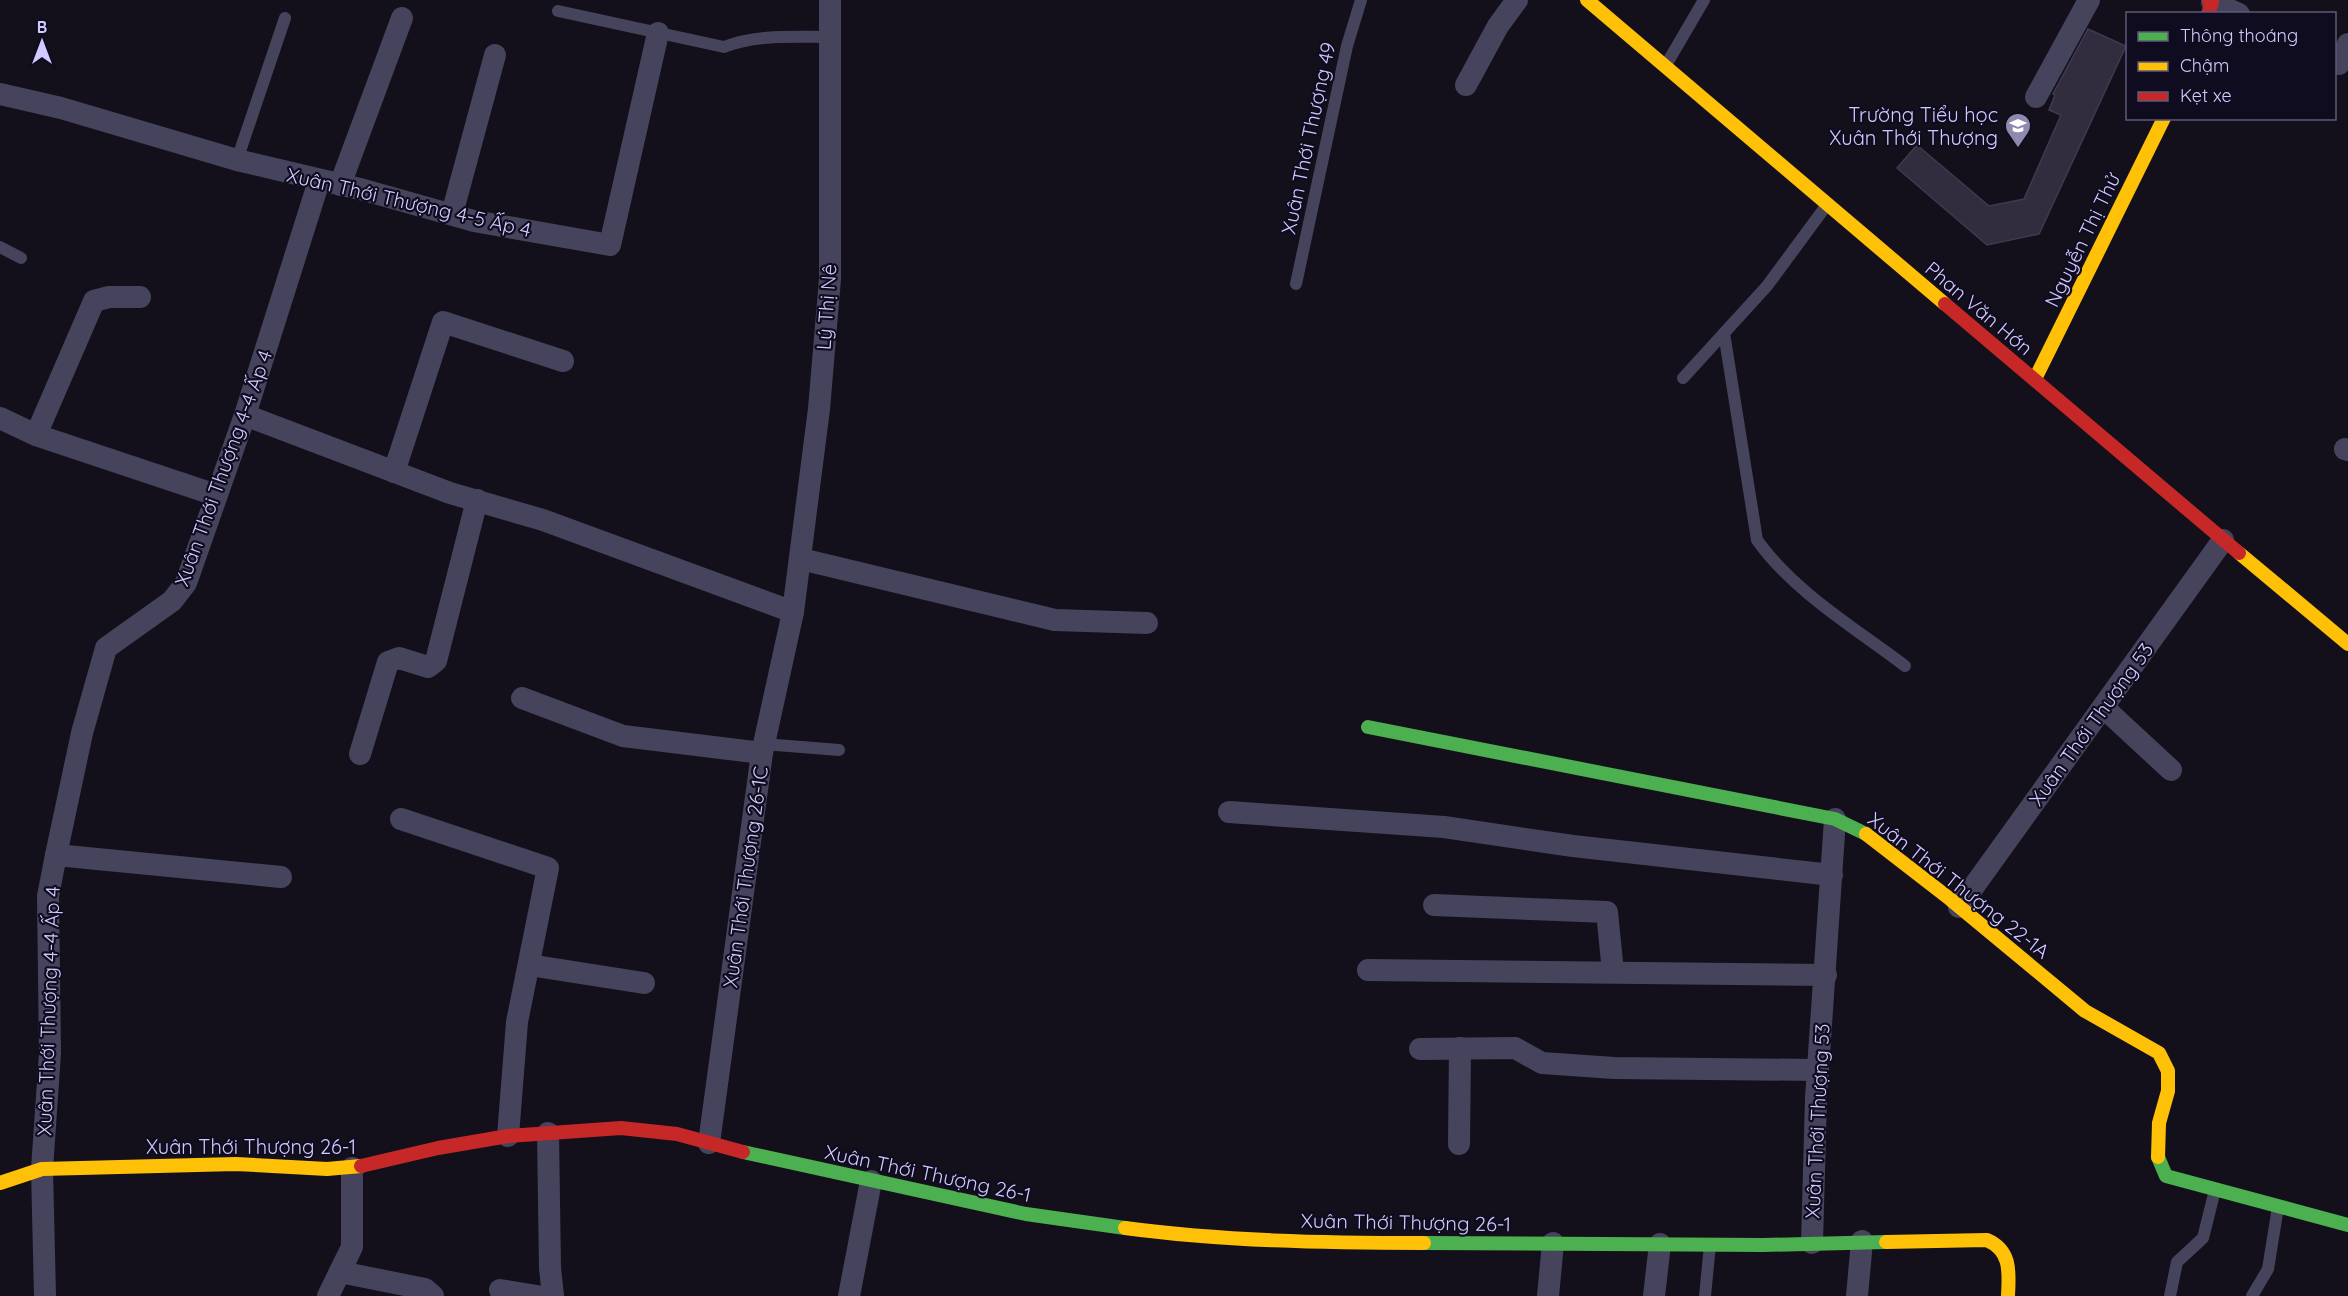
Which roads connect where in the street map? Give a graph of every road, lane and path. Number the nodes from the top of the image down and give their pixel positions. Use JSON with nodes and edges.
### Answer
{"nodes":[{"id":1,"x":830,"y":0,"type":"edge"},
{"id":2,"x":1361,"y":0,"type":"edge"},
{"id":3,"x":1517,"y":0,"type":"edge"},
{"id":4,"x":1587,"y":0,"type":"edge"},
{"id":5,"x":1704,"y":0,"type":"edge"},
{"id":6,"x":2089,"y":0,"type":"edge"},
{"id":7,"x":2210,"y":5,"type":"edge"},
{"id":8,"x":558,"y":11,"type":"dead end"},
{"id":9,"x":2233,"y":12,"type":"edge"},
{"id":10,"x":285,"y":18,"type":"dead end"},
{"id":11,"x":402,"y":18,"type":"dead end"},
{"id":12,"x":658,"y":33,"type":"junction"},
{"id":13,"x":829,"y":37,"type":"junction"},
{"id":14,"x":495,"y":55,"type":"dead end"},
{"id":15,"x":1665,"y":66,"type":"junction"},
{"id":16,"x":1466,"y":85,"type":"dead end"},
{"id":17,"x":0,"y":94,"type":"edge"},
{"id":18,"x":2036,"y":98,"type":"dead end"},
{"id":19,"x":2163,"y":120,"type":"edge"},
{"id":20,"x":237,"y":160,"type":"junction"},
{"id":21,"x":329,"y":183,"type":"junction"},
{"id":22,"x":1826,"y":205,"type":"junction"},
{"id":23,"x":452,"y":214,"type":"junction"},
{"id":24,"x":0,"y":247,"type":"edge"},
{"id":25,"x":21,"y":258,"type":"dead end"},
{"id":26,"x":1296,"y":284,"type":"dead end"},
{"id":27,"x":140,"y":297,"type":"dead end"},
{"id":28,"x":1724,"y":333,"type":"junction"},
{"id":29,"x":563,"y":361,"type":"dead end"},
{"id":30,"x":1683,"y":378,"type":"dead end"},
{"id":31,"x":2035,"y":379,"type":"junction"},
{"id":32,"x":245,"y":415,"type":"junction"},
{"id":33,"x":0,"y":418,"type":"edge"},
{"id":34,"x":36,"y":435,"type":"junction"},
{"id":35,"x":394,"y":472,"type":"junction"},
{"id":36,"x":216,"y":495,"type":"junction"},
{"id":37,"x":477,"y":500,"type":"junction"},
{"id":38,"x":2223,"y":540,"type":"junction"},
{"id":39,"x":801,"y":558,"type":"junction"},
{"id":40,"x":794,"y":612,"type":"junction"},
{"id":41,"x":1147,"y":622,"type":"dead end"},
{"id":42,"x":2348,"y":644,"type":"edge"},
{"id":43,"x":1905,"y":666,"type":"dead end"},
{"id":44,"x":522,"y":698,"type":"dead end"},
{"id":45,"x":2103,"y":707,"type":"junction"},
{"id":46,"x":1368,"y":727,"type":"dead end"},
{"id":47,"x":763,"y":749,"type":"junction"},
{"id":48,"x":838,"y":750,"type":"dead end"},
{"id":49,"x":360,"y":754,"type":"dead end"},
{"id":50,"x":2171,"y":770,"type":"dead end"},
{"id":51,"x":1229,"y":812,"type":"dead end"},
{"id":52,"x":401,"y":819,"type":"dead end"},
{"id":53,"x":1835,"y":819,"type":"junction"},
{"id":54,"x":56,"y":855,"type":"junction"},
{"id":55,"x":1832,"y":875,"type":"junction"},
{"id":56,"x":282,"y":877,"type":"dead end"},
{"id":57,"x":1434,"y":905,"type":"dead end"},
{"id":58,"x":1959,"y":907,"type":"junction"},
{"id":59,"x":529,"y":965,"type":"junction"},
{"id":60,"x":1368,"y":970,"type":"dead end"},
{"id":61,"x":1613,"y":972,"type":"junction"},
{"id":62,"x":1826,"y":975,"type":"junction"},
{"id":63,"x":644,"y":983,"type":"dead end"},
{"id":64,"x":1460,"y":1048,"type":"junction"},
{"id":65,"x":1420,"y":1049,"type":"dead end"},
{"id":66,"x":1818,"y":1070,"type":"junction"},
{"id":67,"x":548,"y":1133,"type":"junction"},
{"id":68,"x":508,"y":1136,"type":"junction"},
{"id":69,"x":709,"y":1143,"type":"junction"},
{"id":70,"x":1459,"y":1144,"type":"dead end"},
{"id":71,"x":352,"y":1168,"type":"junction"},
{"id":72,"x":42,"y":1169,"type":"junction"},
{"id":73,"x":870,"y":1181,"type":"junction"},
{"id":74,"x":0,"y":1183,"type":"edge"},
{"id":75,"x":2216,"y":1189,"type":"junction"},
{"id":76,"x":2278,"y":1206,"type":"junction"},
{"id":77,"x":2348,"y":1225,"type":"edge"},
{"id":78,"x":1862,"y":1241,"type":"junction"},
{"id":79,"x":1553,"y":1243,"type":"junction"},
{"id":80,"x":1812,"y":1243,"type":"junction"},
{"id":81,"x":1660,"y":1244,"type":"junction"},
{"id":82,"x":1710,"y":1244,"type":"junction"},
{"id":83,"x":340,"y":1272,"type":"junction"},
{"id":84,"x":500,"y":1290,"type":"dead end"},
{"id":85,"x":45,"y":1296,"type":"edge"},
{"id":86,"x":328,"y":1296,"type":"edge"},
{"id":87,"x":433,"y":1296,"type":"edge"},
{"id":88,"x":537,"y":1296,"type":"edge"},
{"id":89,"x":553,"y":1296,"type":"edge"},
{"id":90,"x":849,"y":1296,"type":"edge"},
{"id":91,"x":1548,"y":1296,"type":"edge"},
{"id":92,"x":1654,"y":1296,"type":"edge"},
{"id":93,"x":1705,"y":1296,"type":"edge"},
{"id":94,"x":1857,"y":1296,"type":"edge"},
{"id":95,"x":2008,"y":1296,"type":"edge"},
{"id":96,"x":2170,"y":1296,"type":"edge"},
{"id":97,"x":2252,"y":1296,"type":"edge"}],
"edges":[{"from":1,"to":13,"type":"street","name":"Lý Thị Nê"},
{"from":2,"to":26,"type":"lane","name":"Xuân Thới Thượng 49"},
{"from":3,"to":16,"type":"street"},
{"from":4,"to":15,"type":"street","name":"Phan Văn Hớn"},
{"from":5,"to":15,"type":"lane"},
{"from":6,"to":18,"type":"street"},
{"from":7,"to":9,"type":"street"},
{"from":8,"to":12,"type":"lane"},
{"from":10,"to":20,"type":"lane"},
{"from":11,"to":21,"type":"street","name":"Xuân Thới Thượng 4-4 Ấp 4"},
{"from":12,"to":13,"type":"lane"},
{"from":12,"to":23,"type":"street","name":"Xuân Thới Thượng 4-5 Ấp 4"},
{"from":13,"to":39,"type":"street","name":"Lý Thị Nê"},
{"from":14,"to":23,"type":"street"},
{"from":15,"to":22,"type":"street","name":"Phan Văn Hớn"},
{"from":17,"to":20,"type":"street","name":"Xuân Thới Thượng 4-5 Ấp 4"},
{"from":19,"to":31,"type":"street","name":"Nguyễn Thị Thử"},
{"from":20,"to":21,"type":"street","name":"Xuân Thới Thượng 4-5 Ấp 4"},
{"from":21,"to":23,"type":"street","name":"Xuân Thới Thượng 4-5 Ấp 4"},
{"from":21,"to":32,"type":"street","name":"Xuân Thới Thượng 4-4 Ấp 4"},
{"from":22,"to":28,"type":"lane"},
{"from":22,"to":31,"type":"street","name":"Phan Văn Hớn"},
{"from":24,"to":25,"type":"lane"},
{"from":27,"to":34,"type":"street"},
{"from":28,"to":30,"type":"lane"},
{"from":28,"to":43,"type":"lane"},
{"from":29,"to":35,"type":"street"},
{"from":31,"to":38,"type":"street","name":"Phan Văn Hớn"},
{"from":32,"to":35,"type":"street"},
{"from":32,"to":36,"type":"street","name":"Xuân Thới Thượng 4-4 Ấp 4"},
{"from":33,"to":34,"type":"street"},
{"from":34,"to":36,"type":"street"},
{"from":35,"to":37,"type":"street"},
{"from":36,"to":54,"type":"street","name":"Xuân Thới Thượng 4-4 Ấp 4"},
{"from":37,"to":40,"type":"street"},
{"from":37,"to":49,"type":"street"},
{"from":38,"to":42,"type":"street","name":"Phan Văn Hớn"},
{"from":38,"to":45,"type":"street","name":"Xuân Thới Thượng 53"},
{"from":39,"to":40,"type":"street","name":"Lý Thị Nê"},
{"from":39,"to":41,"type":"street"},
{"from":40,"to":47,"type":"street","name":"Xuân Thới Thượng 26-1C"},
{"from":44,"to":47,"type":"street"},
{"from":45,"to":50,"type":"street"},
{"from":45,"to":58,"type":"street","name":"Xuân Thới Thượng 53"},
{"from":46,"to":53,"type":"street","name":"Xuân Thới Thượng 22-1A"},
{"from":47,"to":48,"type":"lane"},
{"from":47,"to":69,"type":"street","name":"Xuân Thới Thượng 26-1C"},
{"from":51,"to":55,"type":"street"},
{"from":52,"to":59,"type":"street"},
{"from":53,"to":55,"type":"street","name":"Xuân Thới Thượng 53"},
{"from":53,"to":58,"type":"street","name":"Xuân Thới Thượng 22-1A"},
{"from":54,"to":56,"type":"street"},
{"from":54,"to":72,"type":"street","name":"Xuân Thới Thượng 4-4 Ấp 4"},
{"from":55,"to":62,"type":"street","name":"Xuân Thới Thượng 53"},
{"from":57,"to":61,"type":"street"},
{"from":58,"to":75,"type":"street","name":"Xuân Thới Thượng 22-1A"},
{"from":59,"to":63,"type":"street"},
{"from":59,"to":68,"type":"street"},
{"from":60,"to":61,"type":"street"},
{"from":61,"to":62,"type":"street"},
{"from":62,"to":66,"type":"street","name":"Xuân Thới Thượng 53"},
{"from":64,"to":65,"type":"street"},
{"from":64,"to":66,"type":"street"},
{"from":64,"to":70,"type":"street"},
{"from":66,"to":80,"type":"street","name":"Xuân Thới Thượng 53"},
{"from":67,"to":68,"type":"street","name":"Xuân Thới Thượng 26-1"},
{"from":67,"to":69,"type":"street","name":"Xuân Thới Thượng 26-1"},
{"from":67,"to":89,"type":"street"},
{"from":68,"to":71,"type":"street","name":"Xuân Thới Thượng 26-1"},
{"from":69,"to":73,"type":"street","name":"Xuân Thới Thượng 26-1"},
{"from":71,"to":72,"type":"street","name":"Xuân Thới Thượng 26-1"},
{"from":71,"to":83,"type":"street"},
{"from":72,"to":74,"type":"street","name":"Xuân Thới Thượng 26-1"},
{"from":72,"to":85,"type":"street","name":"Xuân Thới Thượng 4-4 Ấp 4"},
{"from":73,"to":79,"type":"street","name":"Xuân Thới Thượng 26-1"},
{"from":73,"to":90,"type":"street"},
{"from":75,"to":76,"type":"street","name":"Xuân Thới Thượng 22-1A"},
{"from":75,"to":96,"type":"lane"},
{"from":76,"to":77,"type":"street","name":"Xuân Thới Thượng 22-1A"},
{"from":76,"to":97,"type":"lane"},
{"from":78,"to":80,"type":"street","name":"Xuân Thới Thượng 26-1"},
{"from":78,"to":94,"type":"street"},
{"from":78,"to":95,"type":"street","name":"Xuân Thới Thượng 26-1"},
{"from":79,"to":81,"type":"street","name":"Xuân Thới Thượng 26-1"},
{"from":79,"to":91,"type":"street"},
{"from":80,"to":82,"type":"street","name":"Xuân Thới Thượng 26-1"},
{"from":81,"to":82,"type":"street","name":"Xuân Thới Thượng 26-1"},
{"from":81,"to":92,"type":"street"},
{"from":82,"to":93,"type":"lane"},
{"from":83,"to":86,"type":"street"},
{"from":83,"to":87,"type":"street"},
{"from":84,"to":88,"type":"street"}]}
